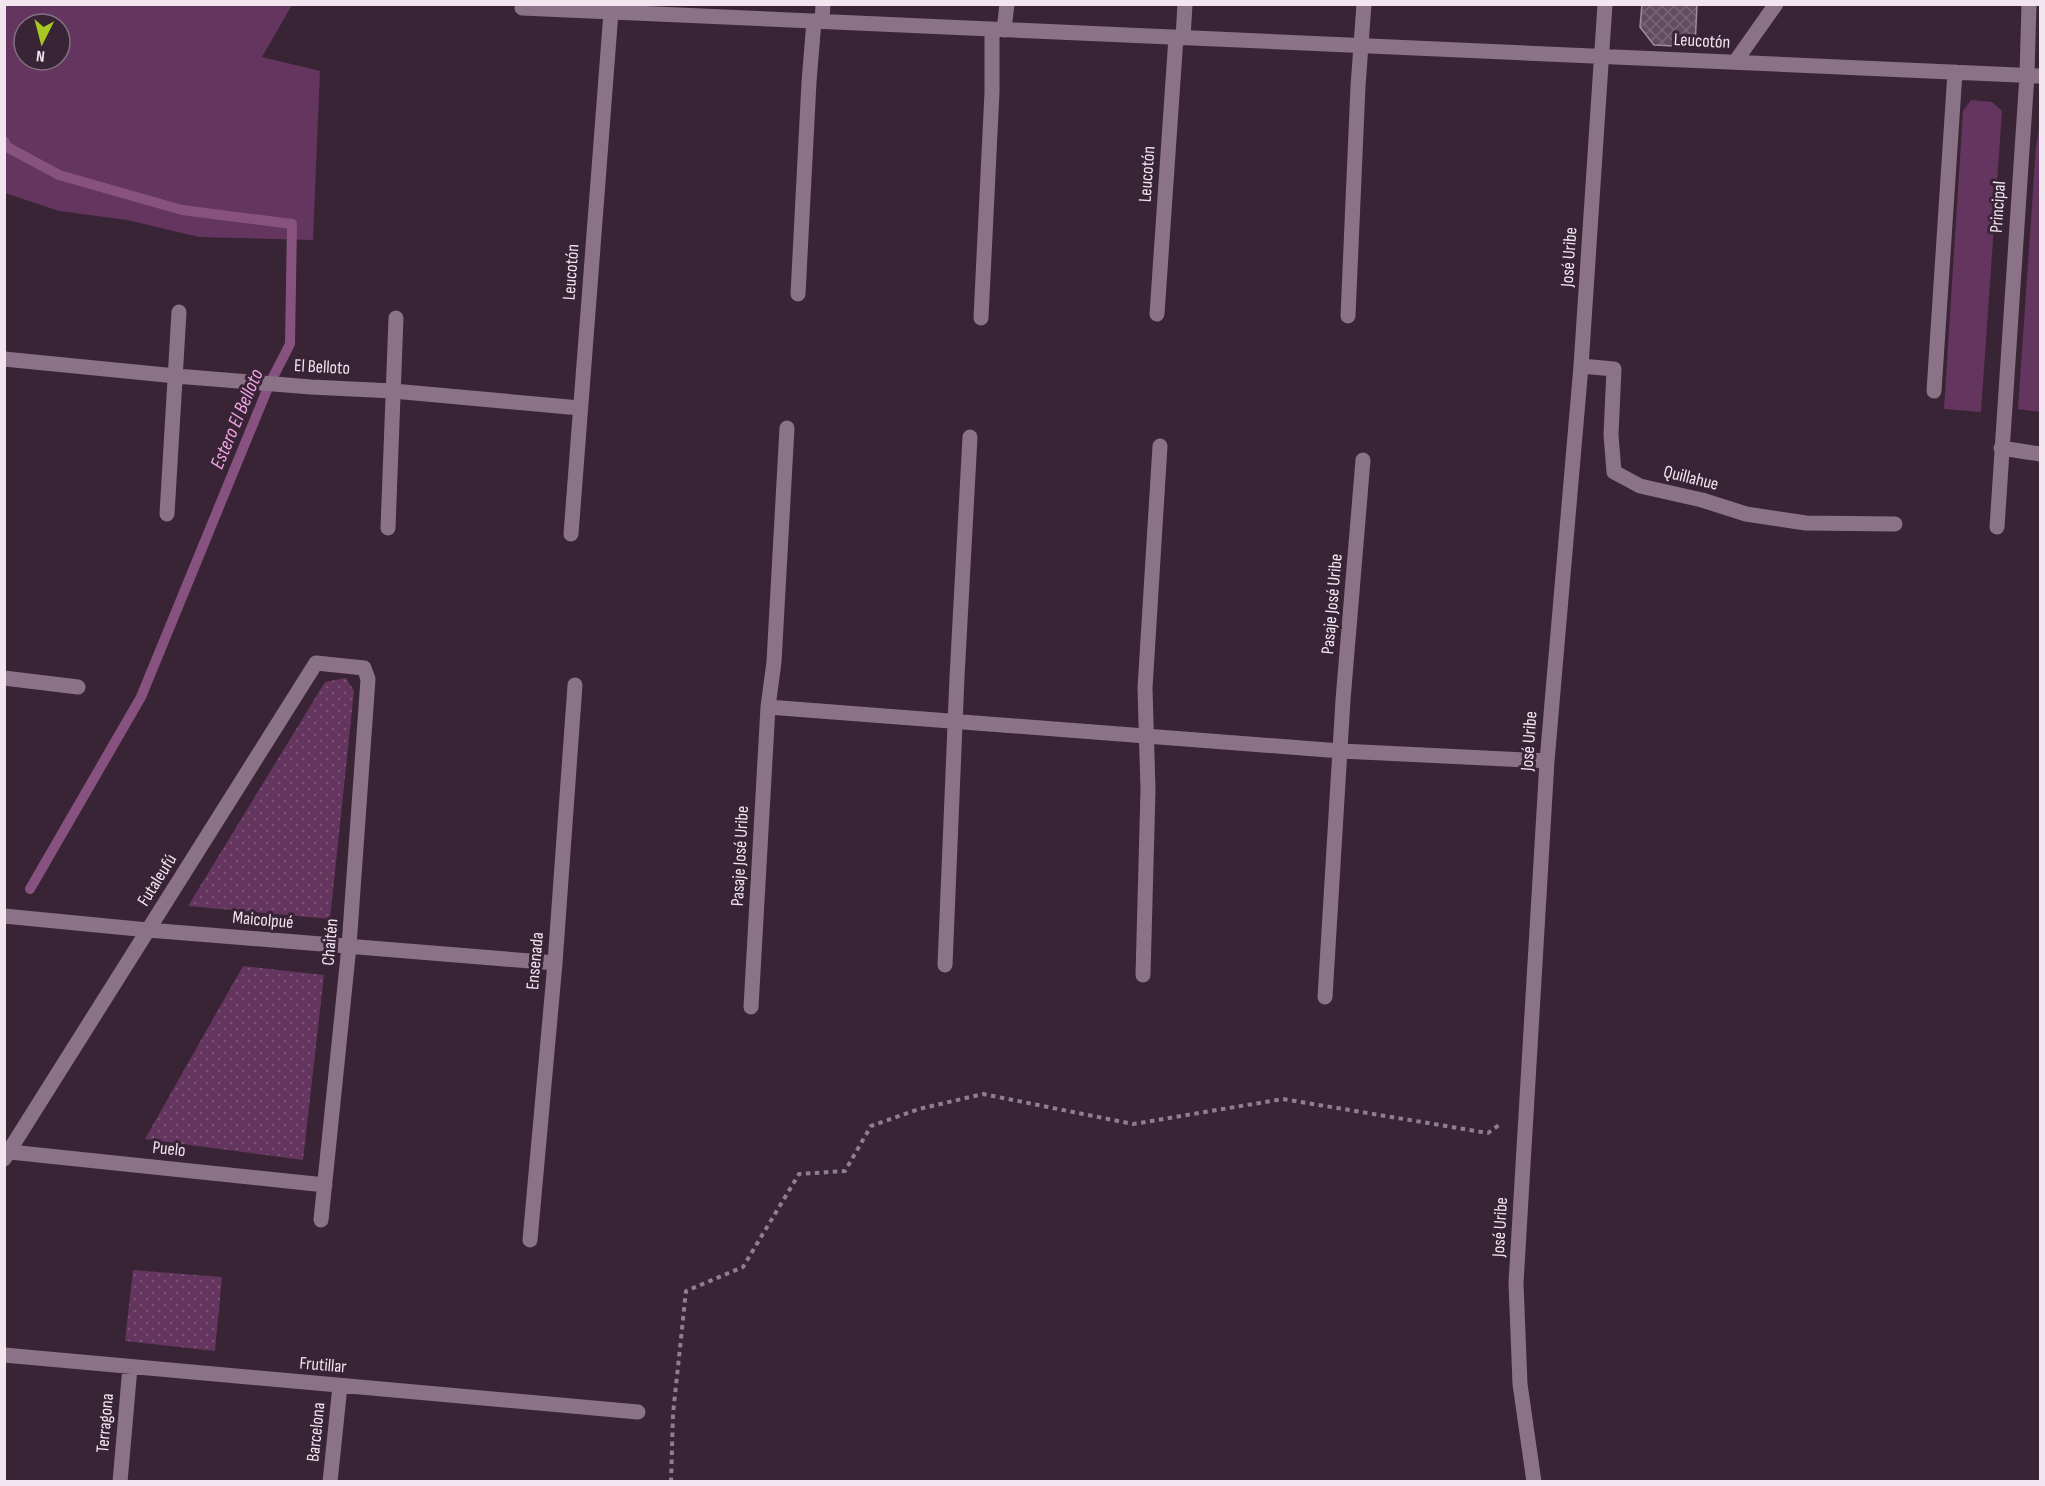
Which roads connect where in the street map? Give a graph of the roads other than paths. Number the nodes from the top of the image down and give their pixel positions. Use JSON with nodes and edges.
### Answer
{"nodes":[{"id":1,"x":823,"y":4,"type":"edge"},
{"id":2,"x":1007,"y":4,"type":"edge"},
{"id":3,"x":1185,"y":4,"type":"edge"},
{"id":4,"x":1364,"y":4,"type":"edge"},
{"id":5,"x":1605,"y":4,"type":"edge"},
{"id":6,"x":1776,"y":4,"type":"edge"},
{"id":7,"x":2029,"y":4,"type":"edge"},
{"id":8,"x":522,"y":8,"type":"dead end"},
{"id":9,"x":610,"y":12,"type":"junction"},
{"id":10,"x":818,"y":21,"type":"junction"},
{"id":11,"x":998,"y":29,"type":"junction"},
{"id":12,"x":1179,"y":38,"type":"junction"},
{"id":13,"x":1361,"y":46,"type":"junction"},
{"id":14,"x":1602,"y":56,"type":"junction"},
{"id":15,"x":1735,"y":62,"type":"junction"},
{"id":16,"x":1955,"y":72,"type":"junction"},
{"id":17,"x":2034,"y":76,"type":"edge"},
{"id":18,"x":798,"y":294,"type":"dead end"},
{"id":19,"x":179,"y":312,"type":"dead end"},
{"id":20,"x":1157,"y":314,"type":"dead end"},
{"id":21,"x":1348,"y":316,"type":"dead end"},
{"id":22,"x":396,"y":318,"type":"dead end"},
{"id":23,"x":981,"y":318,"type":"dead end"},
{"id":24,"x":4,"y":359,"type":"edge"},
{"id":25,"x":1581,"y":366,"type":"junction"},
{"id":26,"x":176,"y":376,"type":"junction"},
{"id":27,"x":393,"y":391,"type":"junction"},
{"id":28,"x":1934,"y":391,"type":"dead end"},
{"id":29,"x":580,"y":408,"type":"junction"},
{"id":30,"x":787,"y":428,"type":"dead end"},
{"id":31,"x":970,"y":437,"type":"dead end"},
{"id":32,"x":1160,"y":446,"type":"dead end"},
{"id":33,"x":2001,"y":448,"type":"junction"},
{"id":34,"x":2040,"y":454,"type":"edge"},
{"id":35,"x":1364,"y":460,"type":"dead end"},
{"id":36,"x":167,"y":514,"type":"dead end"},
{"id":37,"x":1895,"y":524,"type":"dead end"},
{"id":38,"x":1997,"y":527,"type":"dead end"},
{"id":39,"x":388,"y":528,"type":"dead end"},
{"id":40,"x":571,"y":534,"type":"dead end"},
{"id":41,"x":364,"y":668,"type":"joint"},
{"id":42,"x":4,"y":678,"type":"edge"},
{"id":43,"x":575,"y":685,"type":"dead end"},
{"id":44,"x":78,"y":687,"type":"dead end"},
{"id":45,"x":768,"y":707,"type":"junction"},
{"id":46,"x":956,"y":722,"type":"junction"},
{"id":47,"x":1147,"y":736,"type":"junction"},
{"id":48,"x":1341,"y":751,"type":"junction"},
{"id":49,"x":1547,"y":761,"type":"junction"},
{"id":50,"x":4,"y":916,"type":"edge"},
{"id":51,"x":148,"y":930,"type":"junction"},
{"id":52,"x":350,"y":946,"type":"junction"},
{"id":53,"x":555,"y":963,"type":"junction"},
{"id":54,"x":945,"y":964,"type":"dead end"},
{"id":55,"x":1143,"y":975,"type":"dead end"},
{"id":56,"x":1325,"y":997,"type":"dead end"},
{"id":57,"x":751,"y":1007,"type":"dead end"},
{"id":58,"x":7,"y":1156,"type":"edge"},
{"id":59,"x":325,"y":1185,"type":"junction"},
{"id":60,"x":321,"y":1220,"type":"dead end"},
{"id":61,"x":530,"y":1240,"type":"dead end"},
{"id":62,"x":4,"y":1355,"type":"edge"},
{"id":63,"x":130,"y":1367,"type":"junction"},
{"id":64,"x":340,"y":1386,"type":"junction"},
{"id":65,"x":638,"y":1412,"type":"dead end"},
{"id":66,"x":120,"y":1482,"type":"edge"},
{"id":67,"x":330,"y":1482,"type":"edge"},
{"id":68,"x":1534,"y":1482,"type":"edge"}],
"edges":[{"from":1,"to":10,"type":"street"},
{"from":2,"to":11,"type":"street"},
{"from":3,"to":12,"type":"street","name":"Leucotón"},
{"from":4,"to":13,"type":"street"},
{"from":5,"to":14,"type":"street","name":"José Uribe"},
{"from":6,"to":15,"type":"street"},
{"from":7,"to":17,"type":"street","name":"Principal"},
{"from":8,"to":9,"type":"street","name":"Leucotón"},
{"from":9,"to":10,"type":"street","name":"Leucotón"},
{"from":9,"to":29,"type":"street","name":"Leucotón"},
{"from":10,"to":11,"type":"street","name":"Leucotón"},
{"from":10,"to":18,"type":"street"},
{"from":11,"to":12,"type":"street","name":"Leucotón"},
{"from":11,"to":23,"type":"street"},
{"from":12,"to":13,"type":"street","name":"Leucotón"},
{"from":12,"to":20,"type":"street","name":"Leucotón"},
{"from":13,"to":14,"type":"street","name":"Leucotón"},
{"from":13,"to":21,"type":"street"},
{"from":14,"to":15,"type":"street","name":"Leucotón"},
{"from":14,"to":25,"type":"street","name":"José Uribe"},
{"from":15,"to":16,"type":"street","name":"Leucotón"},
{"from":16,"to":17,"type":"street","name":"Leucotón"},
{"from":16,"to":28,"type":"street"},
{"from":17,"to":33,"type":"street","name":"Principal"},
{"from":19,"to":26,"type":"street"},
{"from":22,"to":27,"type":"street"},
{"from":24,"to":26,"type":"street","name":"El Belloto"},
{"from":25,"to":37,"type":"street","name":"Quillahue"},
{"from":25,"to":49,"type":"street","name":"José Uribe"},
{"from":26,"to":27,"type":"street","name":"El Belloto"},
{"from":26,"to":36,"type":"street"},
{"from":27,"to":29,"type":"street","name":"El Belloto"},
{"from":27,"to":39,"type":"street"},
{"from":29,"to":40,"type":"street","name":"Leucotón"},
{"from":30,"to":45,"type":"street","name":"Pasaje José Uribe"},
{"from":31,"to":46,"type":"street"},
{"from":32,"to":47,"type":"street"},
{"from":33,"to":34,"type":"street"},
{"from":33,"to":38,"type":"street","name":"Principal"},
{"from":35,"to":48,"type":"street","name":"Pasaje José Uribe"},
{"from":41,"to":51,"type":"street","name":"Futaleufú"},
{"from":41,"to":52,"type":"street","name":"Chaitén"},
{"from":42,"to":44,"type":"street"},
{"from":43,"to":53,"type":"street","name":"Ensenada"},
{"from":45,"to":46,"type":"street"},
{"from":45,"to":57,"type":"street","name":"Pasaje José Uribe"},
{"from":46,"to":47,"type":"street"},
{"from":46,"to":54,"type":"street"},
{"from":47,"to":48,"type":"street"},
{"from":47,"to":55,"type":"street"},
{"from":48,"to":49,"type":"street"},
{"from":48,"to":56,"type":"street","name":"Pasaje José Uribe"},
{"from":49,"to":68,"type":"street","name":"José Uribe"},
{"from":50,"to":51,"type":"street","name":"Maicolpué"},
{"from":51,"to":52,"type":"street","name":"Maicolpué"},
{"from":51,"to":58,"type":"street","name":"Futaleufú"},
{"from":52,"to":53,"type":"street","name":"Maicolpué"},
{"from":52,"to":59,"type":"street","name":"Chaitén"},
{"from":53,"to":61,"type":"street","name":"Ensenada"},
{"from":58,"to":59,"type":"street","name":"Puelo"},
{"from":59,"to":60,"type":"street","name":"Chaitén"},
{"from":62,"to":63,"type":"street","name":"Frutillar"},
{"from":63,"to":64,"type":"street","name":"Frutillar"},
{"from":63,"to":66,"type":"street","name":"Terragona"},
{"from":64,"to":65,"type":"street","name":"Frutillar"},
{"from":64,"to":67,"type":"street","name":"Barcelona"}]}
